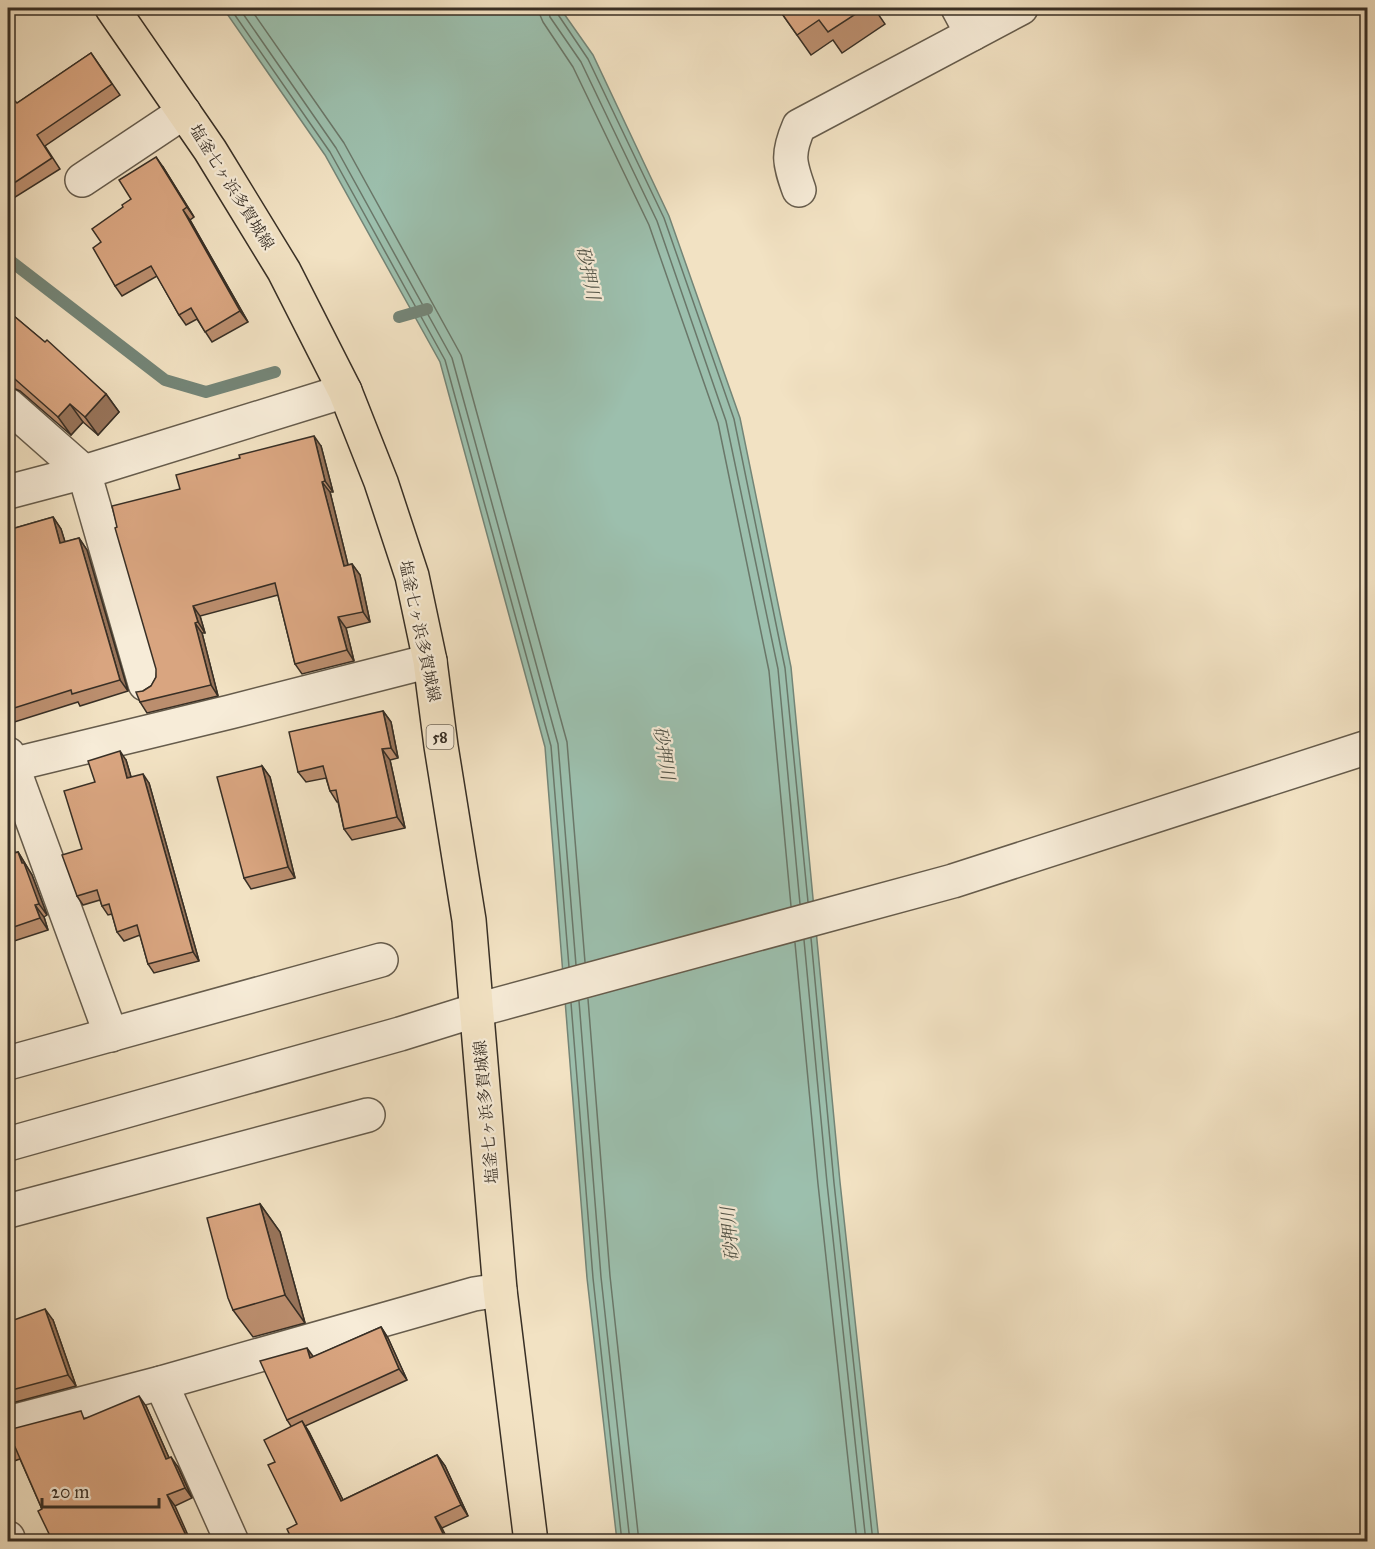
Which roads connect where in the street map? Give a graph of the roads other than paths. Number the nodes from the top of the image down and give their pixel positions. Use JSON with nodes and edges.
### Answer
{"nodes":[{"id":1,"x":112,"y":8,"type":"edge"},
{"id":2,"x":1021,"y":8,"type":"edge"},
{"id":3,"x":965,"y":21,"type":"edge"},
{"id":4,"x":184,"y":112,"type":"junction"},
{"id":5,"x":82,"y":180,"type":"dead end"},
{"id":6,"x":799,"y":190,"type":"dead end"},
{"id":7,"x":345,"y":391,"type":"junction"},
{"id":8,"x":8,"y":405,"type":"edge"},
{"id":9,"x":84,"y":472,"type":"junction"},
{"id":10,"x":8,"y":492,"type":"edge"},
{"id":11,"x":430,"y":661,"type":"junction"},
{"id":12,"x":145,"y":684,"type":"dead end"},
{"id":13,"x":1368,"y":747,"type":"edge"},
{"id":14,"x":9,"y":759,"type":"edge"},
{"id":15,"x":381,"y":960,"type":"dead end"},
{"id":16,"x":477,"y":1010,"type":"junction"},
{"id":17,"x":111,"y":1035,"type":"junction"},
{"id":18,"x":8,"y":1063,"type":"edge"},
{"id":19,"x":368,"y":1115,"type":"dead end"},
{"id":20,"x":8,"y":1144,"type":"edge"},
{"id":21,"x":8,"y":1211,"type":"edge"},
{"id":22,"x":500,"y":1290,"type":"junction"},
{"id":23,"x":161,"y":1383,"type":"junction"},
{"id":24,"x":8,"y":1423,"type":"edge"},
{"id":25,"x":232,"y":1542,"type":"edge"},
{"id":26,"x":531,"y":1542,"type":"edge"}],
"edges":[{"from":1,"to":4,"type":"main road","name":"塩釜七ヶ浜多賀城線","number":"58"},
{"from":2,"to":3,"type":"street"},
{"from":3,"to":6,"type":"street"},
{"from":4,"to":5,"type":"street"},
{"from":4,"to":7,"type":"main road","name":"塩釜七ヶ浜多賀城線","number":"58"},
{"from":7,"to":9,"type":"street"},
{"from":7,"to":11,"type":"main road","name":"塩釜七ヶ浜多賀城線","number":"58"},
{"from":8,"to":9,"type":"street"},
{"from":9,"to":10,"type":"street"},
{"from":9,"to":12,"type":"street"},
{"from":11,"to":14,"type":"street"},
{"from":11,"to":16,"type":"main road","name":"塩釜七ヶ浜多賀城線","number":"58"},
{"from":13,"to":16,"type":"street"},
{"from":14,"to":17,"type":"street"},
{"from":15,"to":17,"type":"street"},
{"from":16,"to":20,"type":"street"},
{"from":16,"to":22,"type":"main road","name":"塩釜七ヶ浜多賀城線","number":"58"},
{"from":17,"to":18,"type":"street"},
{"from":19,"to":21,"type":"street"},
{"from":22,"to":23,"type":"street"},
{"from":22,"to":26,"type":"main road","name":"塩釜七ヶ浜多賀城線","number":"58"},
{"from":23,"to":24,"type":"street"},
{"from":23,"to":25,"type":"street"}]}
